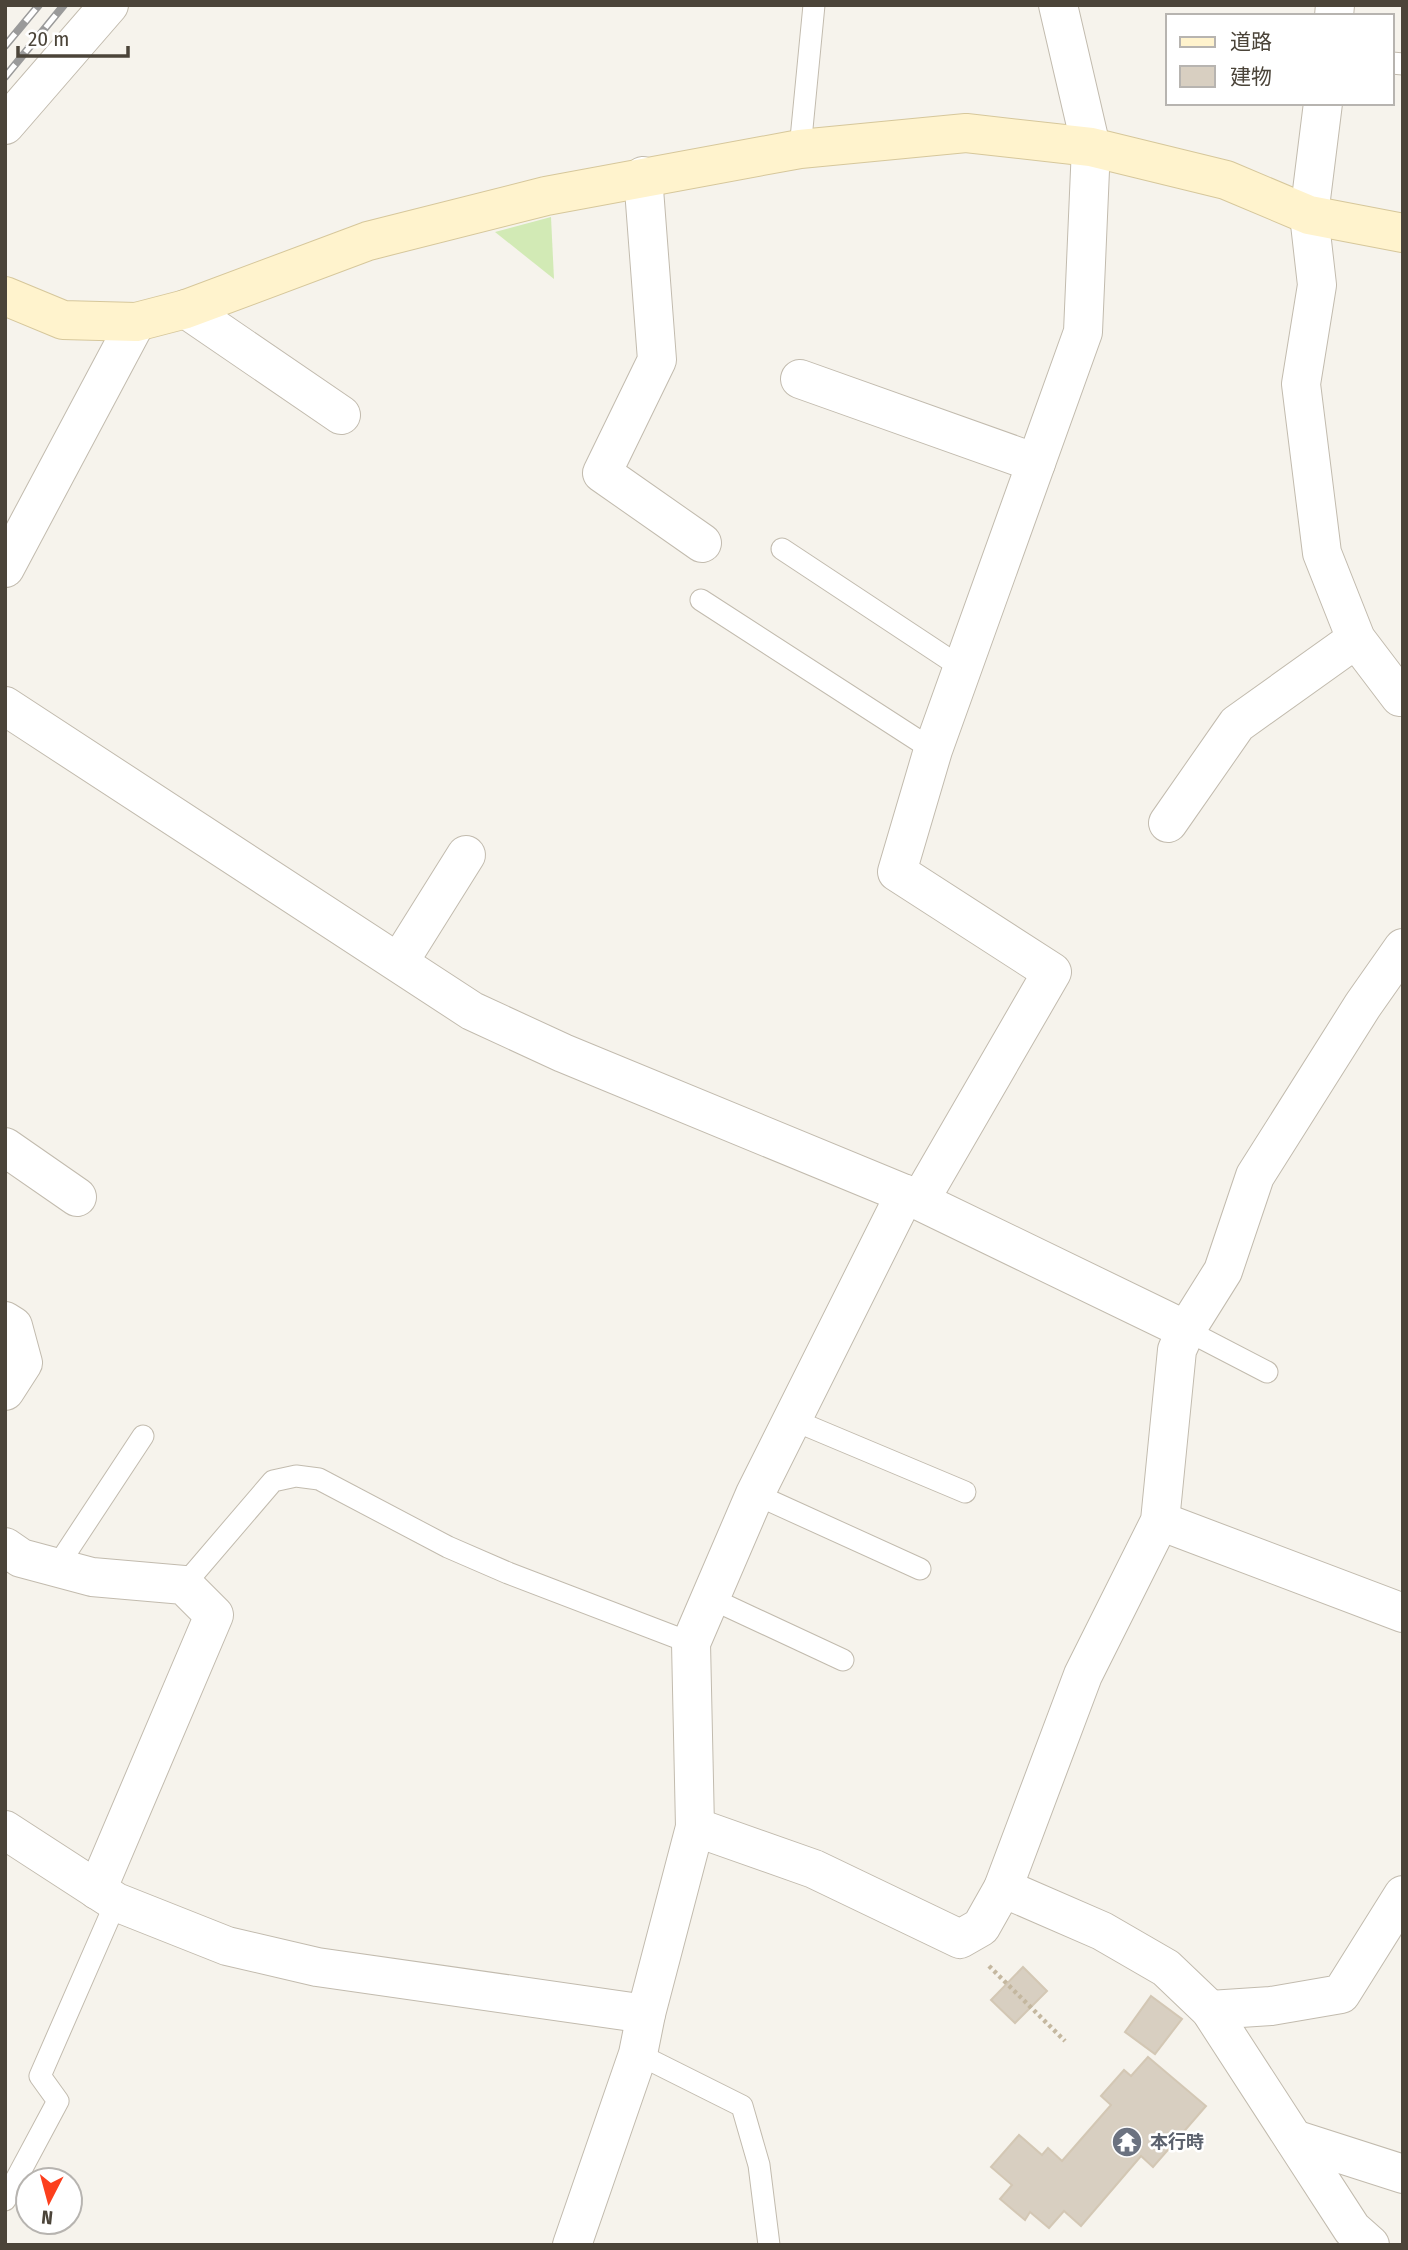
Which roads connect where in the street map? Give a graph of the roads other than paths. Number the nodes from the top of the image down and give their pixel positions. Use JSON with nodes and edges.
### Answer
{"nodes":[{"id":1,"x":109,"y":5,"type":"edge"},
{"id":2,"x":814,"y":5,"type":"edge"},
{"id":3,"x":1058,"y":5,"type":"edge"},
{"id":4,"x":1323,"y":105,"type":"edge"},
{"id":5,"x":5,"y":125,"type":"edge"},
{"id":6,"x":1091,"y":147,"type":"junction"},
{"id":7,"x":800,"y":149,"type":"junction"},
{"id":8,"x":643,"y":176,"type":"junction"},
{"id":9,"x":1309,"y":215,"type":"junction"},
{"id":10,"x":1403,"y":233,"type":"edge"},
{"id":11,"x":5,"y":296,"type":"edge"},
{"id":12,"x":186,"y":309,"type":"junction"},
{"id":13,"x":135,"y":322,"type":"junction"},
{"id":14,"x":800,"y":379,"type":"dead end"},
{"id":15,"x":341,"y":415,"type":"dead end"},
{"id":16,"x":1036,"y":463,"type":"junction"},
{"id":17,"x":702,"y":543,"type":"dead end"},
{"id":18,"x":782,"y":549,"type":"dead end"},
{"id":19,"x":5,"y":568,"type":"edge"},
{"id":20,"x":701,"y":600,"type":"dead end"},
{"id":21,"x":1356,"y":639,"type":"junction"},
{"id":22,"x":962,"y":668,"type":"junction"},
{"id":23,"x":1402,"y":700,"type":"edge"},
{"id":24,"x":5,"y":706,"type":"edge"},
{"id":25,"x":933,"y":750,"type":"junction"},
{"id":26,"x":1168,"y":823,"type":"dead end"},
{"id":27,"x":466,"y":855,"type":"dead end"},
{"id":28,"x":1403,"y":948,"type":"edge"},
{"id":29,"x":399,"y":962,"type":"junction"},
{"id":30,"x":5,"y":1147,"type":"edge"},
{"id":31,"x":77,"y":1197,"type":"dead end"},
{"id":32,"x":912,"y":1197,"type":"junction"},
{"id":33,"x":5,"y":1321,"type":"edge"},
{"id":34,"x":1186,"y":1330,"type":"junction"},
{"id":35,"x":1266,"y":1372,"type":"dead end"},
{"id":36,"x":5,"y":1391,"type":"edge"},
{"id":37,"x":791,"y":1419,"type":"junction"},
{"id":38,"x":143,"y":1436,"type":"dead end"},
{"id":39,"x":965,"y":1492,"type":"dead end"},
{"id":40,"x":755,"y":1494,"type":"junction"},
{"id":41,"x":1160,"y":1521,"type":"junction"},
{"id":42,"x":5,"y":1547,"type":"edge"},
{"id":43,"x":56,"y":1567,"type":"junction"},
{"id":44,"x":920,"y":1569,"type":"dead end"},
{"id":45,"x":184,"y":1585,"type":"junction"},
{"id":46,"x":712,"y":1599,"type":"junction"},
{"id":47,"x":1403,"y":1612,"type":"edge"},
{"id":48,"x":691,"y":1643,"type":"junction"},
{"id":49,"x":843,"y":1660,"type":"dead end"},
{"id":50,"x":695,"y":1827,"type":"junction"},
{"id":51,"x":5,"y":1830,"type":"edge"},
{"id":52,"x":1003,"y":1888,"type":"junction"},
{"id":53,"x":1403,"y":1895,"type":"edge"},
{"id":54,"x":107,"y":1896,"type":"junction"},
{"id":55,"x":1210,"y":2010,"type":"junction"},
{"id":56,"x":646,"y":2014,"type":"junction"},
{"id":57,"x":638,"y":2054,"type":"junction"},
{"id":58,"x":1294,"y":2139,"type":"junction"},
{"id":59,"x":1403,"y":2174,"type":"edge"},
{"id":60,"x":5,"y":2200,"type":"edge"},
{"id":61,"x":1354,"y":2239,"type":"edge"},
{"id":62,"x":572,"y":2245,"type":"edge"},
{"id":63,"x":769,"y":2245,"type":"edge"}],
"edges":[{"from":1,"to":5,"type":"street"},
{"from":2,"to":7,"type":"lane"},
{"from":3,"to":6,"type":"street"},
{"from":4,"to":9,"type":"street"},
{"from":6,"to":7,"type":"street"},
{"from":6,"to":9,"type":"street"},
{"from":6,"to":16,"type":"street"},
{"from":7,"to":8,"type":"street"},
{"from":8,"to":12,"type":"street"},
{"from":8,"to":17,"type":"street"},
{"from":9,"to":10,"type":"street"},
{"from":9,"to":21,"type":"street"},
{"from":11,"to":13,"type":"street"},
{"from":12,"to":13,"type":"street"},
{"from":12,"to":15,"type":"street"},
{"from":13,"to":19,"type":"street"},
{"from":14,"to":16,"type":"street"},
{"from":16,"to":22,"type":"street"},
{"from":18,"to":22,"type":"lane"},
{"from":20,"to":25,"type":"lane"},
{"from":21,"to":23,"type":"street"},
{"from":21,"to":26,"type":"street"},
{"from":22,"to":25,"type":"street"},
{"from":24,"to":29,"type":"street"},
{"from":25,"to":32,"type":"street"},
{"from":27,"to":29,"type":"street"},
{"from":28,"to":34,"type":"street"},
{"from":29,"to":32,"type":"street"},
{"from":30,"to":31,"type":"street"},
{"from":32,"to":34,"type":"street"},
{"from":32,"to":37,"type":"street"},
{"from":33,"to":36,"type":"street"},
{"from":34,"to":35,"type":"lane"},
{"from":34,"to":41,"type":"street"},
{"from":37,"to":39,"type":"lane"},
{"from":37,"to":40,"type":"street"},
{"from":38,"to":43,"type":"lane"},
{"from":40,"to":44,"type":"lane"},
{"from":40,"to":46,"type":"street"},
{"from":41,"to":47,"type":"street"},
{"from":41,"to":52,"type":"street"},
{"from":42,"to":43,"type":"street"},
{"from":43,"to":45,"type":"street"},
{"from":45,"to":48,"type":"lane"},
{"from":45,"to":54,"type":"street"},
{"from":46,"to":48,"type":"street"},
{"from":46,"to":49,"type":"lane"},
{"from":48,"to":50,"type":"street"},
{"from":50,"to":52,"type":"street"},
{"from":50,"to":56,"type":"street"},
{"from":51,"to":54,"type":"street"},
{"from":52,"to":55,"type":"street"},
{"from":53,"to":55,"type":"street"},
{"from":54,"to":56,"type":"street"},
{"from":54,"to":60,"type":"lane"},
{"from":55,"to":58,"type":"street"},
{"from":56,"to":57,"type":"street"},
{"from":57,"to":62,"type":"street"},
{"from":57,"to":63,"type":"lane"},
{"from":58,"to":59,"type":"street"},
{"from":58,"to":61,"type":"street"}]}
